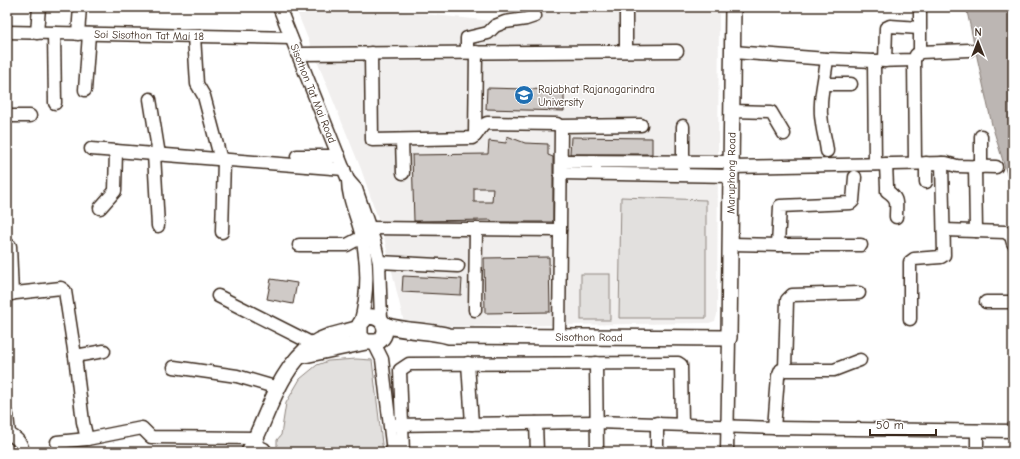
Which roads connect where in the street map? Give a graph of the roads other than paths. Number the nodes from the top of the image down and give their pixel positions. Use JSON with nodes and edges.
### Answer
{"nodes":[{"id":1,"x":39,"y":7,"type":"edge"},
{"id":2,"x":80,"y":7,"type":"edge"},
{"id":3,"x":279,"y":7,"type":"edge"},
{"id":4,"x":733,"y":7,"type":"edge"},
{"id":5,"x":920,"y":13,"type":"dead end"},
{"id":6,"x":626,"y":14,"type":"dead end"},
{"id":7,"x":535,"y":16,"type":"dead end"},
{"id":8,"x":919,"y":28,"type":"junction"},
{"id":9,"x":7,"y":32,"type":"edge"},
{"id":10,"x":37,"y":33,"type":"junction"},
{"id":11,"x":54,"y":33,"type":"junction"},
{"id":12,"x":83,"y":34,"type":"junction"},
{"id":13,"x":194,"y":36,"type":"junction"},
{"id":14,"x":290,"y":38,"type":"junction"},
{"id":15,"x":677,"y":50,"type":"dead end"},
{"id":16,"x":969,"y":50,"type":"dead end"},
{"id":17,"x":626,"y":51,"type":"junction"},
{"id":18,"x":472,"y":52,"type":"junction"},
{"id":19,"x":733,"y":52,"type":"junction"},
{"id":20,"x":371,"y":53,"type":"junction"},
{"id":21,"x":298,"y":54,"type":"junction"},
{"id":22,"x":917,"y":56,"type":"junction"},
{"id":23,"x":827,"y":59,"type":"junction"},
{"id":24,"x":880,"y":61,"type":"junction"},
{"id":25,"x":824,"y":84,"type":"junction"},
{"id":26,"x":851,"y":84,"type":"dead end"},
{"id":27,"x":85,"y":90,"type":"dead end"},
{"id":28,"x":150,"y":99,"type":"dead end"},
{"id":29,"x":54,"y":103,"type":"dead end"},
{"id":30,"x":732,"y":111,"type":"junction"},
{"id":31,"x":7,"y":116,"type":"edge"},
{"id":32,"x":30,"y":116,"type":"dead end"},
{"id":33,"x":641,"y":125,"type":"dead end"},
{"id":34,"x":560,"y":126,"type":"junction"},
{"id":35,"x":683,"y":126,"type":"dead end"},
{"id":36,"x":784,"y":134,"type":"dead end"},
{"id":37,"x":981,"y":136,"type":"dead end"},
{"id":38,"x":475,"y":137,"type":"junction"},
{"id":39,"x":402,"y":140,"type":"junction"},
{"id":40,"x":91,"y":149,"type":"dead end"},
{"id":41,"x":827,"y":150,"type":"dead end"},
{"id":42,"x":116,"y":151,"type":"junction"},
{"id":43,"x":157,"y":154,"type":"junction"},
{"id":44,"x":297,"y":156,"type":"dead end"},
{"id":45,"x":339,"y":156,"type":"junction"},
{"id":46,"x":222,"y":160,"type":"junction"},
{"id":47,"x":683,"y":162,"type":"junction"},
{"id":48,"x":920,"y":163,"type":"junction"},
{"id":49,"x":942,"y":163,"type":"junction"},
{"id":50,"x":880,"y":164,"type":"junction"},
{"id":51,"x":561,"y":167,"type":"junction"},
{"id":52,"x":978,"y":167,"type":"junction"},
{"id":53,"x":996,"y":167,"type":"dead end"},
{"id":54,"x":732,"y":168,"type":"junction"},
{"id":55,"x":403,"y":173,"type":"dead end"},
{"id":56,"x":346,"y":174,"type":"junction"},
{"id":57,"x":683,"y":175,"type":"junction"},
{"id":58,"x":854,"y":178,"type":"dead end"},
{"id":59,"x":926,"y":182,"type":"dead end"},
{"id":60,"x":100,"y":208,"type":"dead end"},
{"id":61,"x":896,"y":217,"type":"dead end"},
{"id":62,"x":158,"y":226,"type":"dead end"},
{"id":63,"x":370,"y":228,"type":"junction"},
{"id":64,"x":476,"y":228,"type":"junction"},
{"id":65,"x":560,"y":230,"type":"junction"},
{"id":66,"x":944,"y":230,"type":"junction"},
{"id":67,"x":976,"y":231,"type":"junction"},
{"id":68,"x":222,"y":232,"type":"dead end"},
{"id":69,"x":362,"y":237,"type":"junction"},
{"id":70,"x":1013,"y":243,"type":"edge"},
{"id":71,"x":731,"y":244,"type":"junction"},
{"id":72,"x":299,"y":245,"type":"dead end"},
{"id":73,"x":778,"y":245,"type":"junction"},
{"id":74,"x":10,"y":246,"type":"dead end"},
{"id":75,"x":861,"y":246,"type":"dead end"},
{"id":76,"x":379,"y":262,"type":"junction"},
{"id":77,"x":458,"y":266,"type":"dead end"},
{"id":78,"x":860,"y":293,"type":"dead end"},
{"id":79,"x":10,"y":294,"type":"edge"},
{"id":80,"x":218,"y":296,"type":"dead end"},
{"id":81,"x":986,"y":302,"type":"dead end"},
{"id":82,"x":1013,"y":302,"type":"edge"},
{"id":83,"x":475,"y":310,"type":"dead end"},
{"id":84,"x":910,"y":319,"type":"dead end"},
{"id":85,"x":359,"y":326,"type":"junction"},
{"id":86,"x":377,"y":334,"type":"junction"},
{"id":87,"x":559,"y":337,"type":"junction"},
{"id":88,"x":729,"y":338,"type":"junction"},
{"id":89,"x":313,"y":344,"type":"junction"},
{"id":90,"x":104,"y":351,"type":"dead end"},
{"id":91,"x":74,"y":356,"type":"junction"},
{"id":92,"x":299,"y":357,"type":"junction"},
{"id":93,"x":860,"y":360,"type":"dead end"},
{"id":94,"x":468,"y":363,"type":"junction"},
{"id":95,"x":596,"y":363,"type":"junction"},
{"id":96,"x":174,"y":367,"type":"dead end"},
{"id":97,"x":785,"y":369,"type":"junction"},
{"id":98,"x":278,"y":388,"type":"junction"},
{"id":99,"x":7,"y":415,"type":"edge"},
{"id":100,"x":597,"y":422,"type":"junction"},
{"id":101,"x":536,"y":423,"type":"junction"},
{"id":102,"x":657,"y":423,"type":"junction"},
{"id":103,"x":472,"y":424,"type":"junction"},
{"id":104,"x":682,"y":424,"type":"junction"},
{"id":105,"x":396,"y":425,"type":"junction"},
{"id":106,"x":728,"y":426,"type":"junction"},
{"id":107,"x":774,"y":428,"type":"junction"},
{"id":108,"x":977,"y":431,"type":"junction"},
{"id":109,"x":1013,"y":431,"type":"edge"},
{"id":110,"x":8,"y":433,"type":"edge"},
{"id":111,"x":87,"y":439,"type":"junction"},
{"id":112,"x":56,"y":442,"type":"dead end"},
{"id":113,"x":253,"y":445,"type":"edge"},
{"id":114,"x":23,"y":452,"type":"edge"},
{"id":115,"x":266,"y":452,"type":"edge"},
{"id":116,"x":393,"y":452,"type":"edge"},
{"id":117,"x":403,"y":452,"type":"edge"},
{"id":118,"x":537,"y":452,"type":"edge"},
{"id":119,"x":597,"y":452,"type":"edge"},
{"id":120,"x":657,"y":452,"type":"edge"},
{"id":121,"x":727,"y":452,"type":"edge"},
{"id":122,"x":977,"y":452,"type":"edge"}],
"edges":[{"from":1,"to":10,"type":"street"},
{"from":2,"to":12,"type":"street"},
{"from":3,"to":14,"type":"street","name":"Sisothon Tat Mai Road"},
{"from":4,"to":19,"type":"main road","name":"Maruphong Road"},
{"from":5,"to":8,"type":"street"},
{"from":6,"to":17,"type":"street"},
{"from":7,"to":18,"type":"street"},
{"from":8,"to":22,"type":"street"},
{"from":8,"to":24,"type":"street"},
{"from":9,"to":10,"type":"street","name":"Soi Sisothon Tat Mai 18"},
{"from":10,"to":11,"type":"street","name":"Soi Sisothon Tat Mai 18"},
{"from":11,"to":12,"type":"street","name":"Soi Sisothon Tat Mai 18"},
{"from":11,"to":29,"type":"street"},
{"from":12,"to":13,"type":"street","name":"Soi Sisothon Tat Mai 18"},
{"from":12,"to":27,"type":"street"},
{"from":13,"to":14,"type":"street","name":"Soi Sisothon Tat Mai 18"},
{"from":13,"to":46,"type":"street"},
{"from":14,"to":21,"type":"street","name":"Sisothon Tat Mai Road"},
{"from":15,"to":17,"type":"street"},
{"from":16,"to":22,"type":"street"},
{"from":17,"to":18,"type":"street"},
{"from":18,"to":20,"type":"street"},
{"from":18,"to":38,"type":"street"},
{"from":19,"to":23,"type":"street"},
{"from":19,"to":30,"type":"main road","name":"Maruphong Road"},
{"from":20,"to":21,"type":"street"},
{"from":20,"to":39,"type":"street"},
{"from":21,"to":45,"type":"street","name":"Sisothon Tat Mai Road"},
{"from":22,"to":24,"type":"street"},
{"from":22,"to":48,"type":"street"},
{"from":23,"to":24,"type":"street"},
{"from":23,"to":25,"type":"street"},
{"from":24,"to":50,"type":"street"},
{"from":25,"to":26,"type":"street"},
{"from":25,"to":41,"type":"street"},
{"from":28,"to":43,"type":"street"},
{"from":30,"to":36,"type":"street"},
{"from":30,"to":54,"type":"main road","name":"Maruphong Road"},
{"from":31,"to":32,"type":"street"},
{"from":33,"to":34,"type":"street"},
{"from":34,"to":38,"type":"street"},
{"from":34,"to":51,"type":"street"},
{"from":35,"to":47,"type":"street"},
{"from":37,"to":52,"type":"street"},
{"from":38,"to":39,"type":"street"},
{"from":39,"to":55,"type":"street"},
{"from":40,"to":42,"type":"street"},
{"from":42,"to":43,"type":"street"},
{"from":42,"to":60,"type":"street"},
{"from":43,"to":46,"type":"street"},
{"from":43,"to":62,"type":"street"},
{"from":44,"to":45,"type":"street"},
{"from":45,"to":56,"type":"street","name":"Sisothon Tat Mai Road"},
{"from":46,"to":56,"type":"street"},
{"from":46,"to":68,"type":"street"},
{"from":47,"to":51,"type":"street"},
{"from":47,"to":54,"type":"street"},
{"from":47,"to":57,"type":"street"},
{"from":48,"to":49,"type":"street"},
{"from":48,"to":50,"type":"street"},
{"from":48,"to":59,"type":"street"},
{"from":49,"to":52,"type":"street"},
{"from":49,"to":66,"type":"street"},
{"from":50,"to":54,"type":"street"},
{"from":50,"to":61,"type":"street"},
{"from":51,"to":57,"type":"street"},
{"from":51,"to":65,"type":"street"},
{"from":52,"to":53,"type":"street"},
{"from":52,"to":67,"type":"street"},
{"from":54,"to":57,"type":"street"},
{"from":54,"to":71,"type":"main road","name":"Maruphong Road"},
{"from":56,"to":63,"type":"street","name":"Sisothon Tat Mai Road"},
{"from":56,"to":69,"type":"street","name":"Sisothon Tat Mai Road"},
{"from":58,"to":73,"type":"street"},
{"from":63,"to":64,"type":"street"},
{"from":63,"to":76,"type":"street","name":"Sisothon Tat Mai Road"},
{"from":64,"to":65,"type":"street"},
{"from":64,"to":83,"type":"street"},
{"from":65,"to":87,"type":"street"},
{"from":66,"to":67,"type":"street"},
{"from":66,"to":84,"type":"street"},
{"from":67,"to":70,"type":"street"},
{"from":69,"to":72,"type":"street"},
{"from":69,"to":85,"type":"street","name":"Sisothon Tat Mai Road"},
{"from":71,"to":73,"type":"street"},
{"from":71,"to":88,"type":"main road","name":"Maruphong Road"},
{"from":73,"to":75,"type":"street"},
{"from":74,"to":79,"type":"street"},
{"from":76,"to":77,"type":"street"},
{"from":76,"to":86,"type":"street","name":"Sisothon Tat Mai Road"},
{"from":78,"to":97,"type":"street"},
{"from":79,"to":91,"type":"street"},
{"from":80,"to":89,"type":"street"},
{"from":81,"to":82,"type":"street"},
{"from":85,"to":86,"type":"main road"},
{"from":85,"to":86,"type":"main road"},
{"from":85,"to":89,"type":"main road"},
{"from":86,"to":87,"type":"main road","name":"Sisothon Road"},
{"from":86,"to":92,"type":"main road"},
{"from":86,"to":105,"type":"street"},
{"from":87,"to":88,"type":"main road","name":"Sisothon Road"},
{"from":88,"to":106,"type":"street"},
{"from":89,"to":92,"type":"main road"},
{"from":90,"to":91,"type":"street"},
{"from":91,"to":111,"type":"street"},
{"from":92,"to":98,"type":"main road"},
{"from":93,"to":97,"type":"street"},
{"from":94,"to":95,"type":"street"},
{"from":94,"to":103,"type":"street"},
{"from":94,"to":105,"type":"street"},
{"from":95,"to":100,"type":"street"},
{"from":95,"to":104,"type":"street"},
{"from":96,"to":98,"type":"street"},
{"from":97,"to":107,"type":"street"},
{"from":98,"to":113,"type":"main road"},
{"from":99,"to":110,"type":"street"},
{"from":100,"to":101,"type":"street"},
{"from":100,"to":102,"type":"street"},
{"from":100,"to":119,"type":"street"},
{"from":101,"to":103,"type":"street"},
{"from":101,"to":118,"type":"street"},
{"from":102,"to":104,"type":"street"},
{"from":102,"to":120,"type":"street"},
{"from":103,"to":105,"type":"street"},
{"from":104,"to":106,"type":"street"},
{"from":105,"to":116,"type":"street"},
{"from":105,"to":117,"type":"street"},
{"from":106,"to":107,"type":"street"},
{"from":106,"to":121,"type":"street"},
{"from":107,"to":108,"type":"street"},
{"from":108,"to":109,"type":"street"},
{"from":108,"to":122,"type":"street"},
{"from":110,"to":114,"type":"street"},
{"from":111,"to":112,"type":"street"},
{"from":111,"to":113,"type":"street"},
{"from":113,"to":115,"type":"street"}]}
